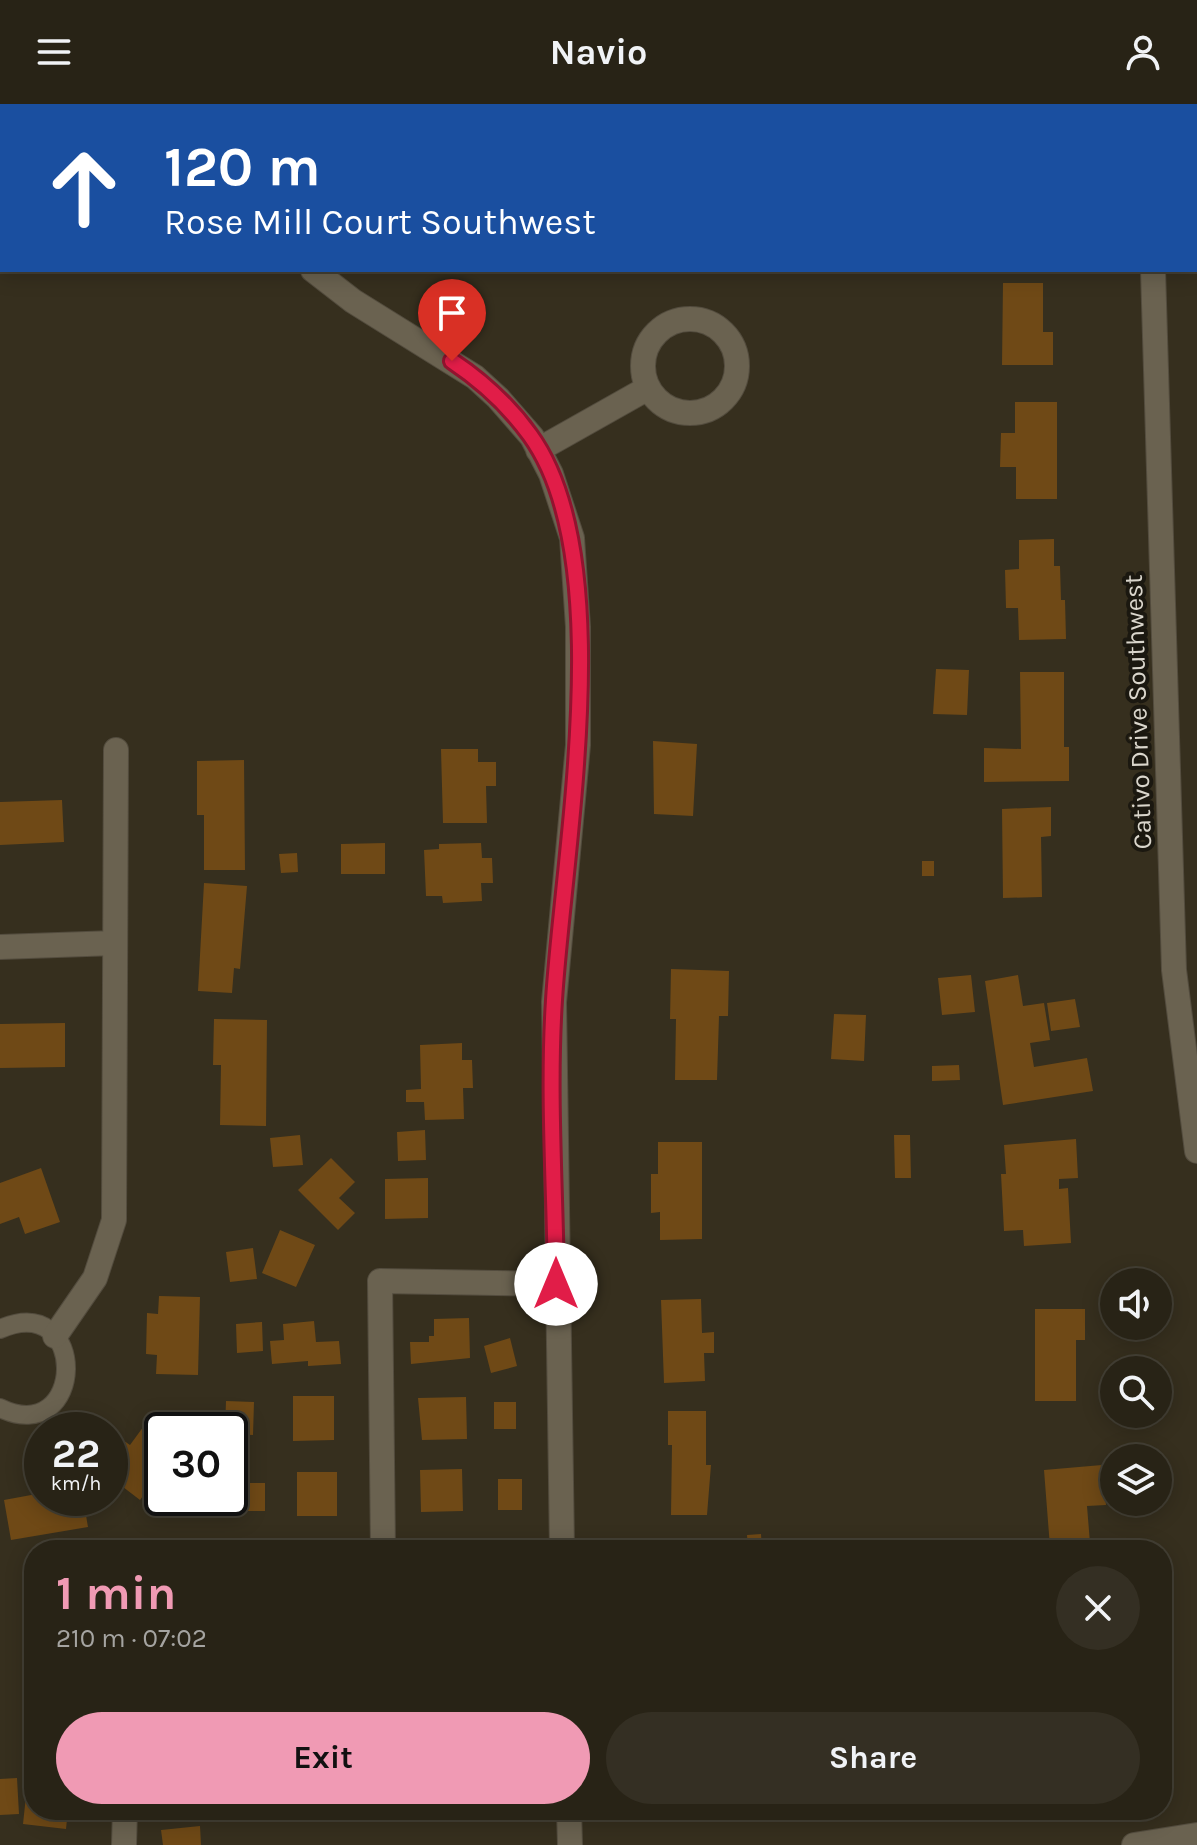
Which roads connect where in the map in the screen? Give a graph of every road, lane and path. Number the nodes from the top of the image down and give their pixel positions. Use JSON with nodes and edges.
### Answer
{"nodes":[{"id":1,"x":316,"y":272,"type":"edge"},
{"id":2,"x":1153,"y":272,"type":"edge"},
{"id":3,"x":648,"y":388,"type":"dead end"},
{"id":4,"x":538,"y":450,"type":"junction"},
{"id":5,"x":116,"y":750,"type":"dead end"},
{"id":6,"x":115,"y":943,"type":"junction"},
{"id":7,"x":0,"y":947,"type":"edge"},
{"id":8,"x":1197,"y":1151,"type":"edge"},
{"id":9,"x":556,"y":1284,"type":"junction"},
{"id":10,"x":0,"y":1329,"type":"edge"},
{"id":11,"x":55,"y":1336,"type":"junction"},
{"id":12,"x":0,"y":1408,"type":"edge"},
{"id":13,"x":383,"y":1540,"type":"edge"},
{"id":14,"x":562,"y":1540,"type":"edge"},
{"id":15,"x":125,"y":1820,"type":"edge"},
{"id":16,"x":569,"y":1820,"type":"edge"},
{"id":17,"x":1197,"y":1835,"type":"edge"},
{"id":18,"x":124,"y":1845,"type":"edge"},
{"id":19,"x":570,"y":1845,"type":"edge"},
{"id":20,"x":1134,"y":1845,"type":"edge"}],
"edges":[{"from":1,"to":4,"type":"street"},
{"from":2,"to":8,"type":"street","name":"Cativo Drive Southwest"},
{"from":3,"to":4,"type":"street"},
{"from":4,"to":9,"type":"street"},
{"from":5,"to":6,"type":"street"},
{"from":6,"to":7,"type":"street"},
{"from":6,"to":11,"type":"street"},
{"from":9,"to":13,"type":"street"},
{"from":9,"to":14,"type":"street"},
{"from":10,"to":11,"type":"lane"},
{"from":11,"to":12,"type":"lane"},
{"from":15,"to":18,"type":"street"},
{"from":16,"to":19,"type":"street"},
{"from":17,"to":20,"type":"street"}]}
